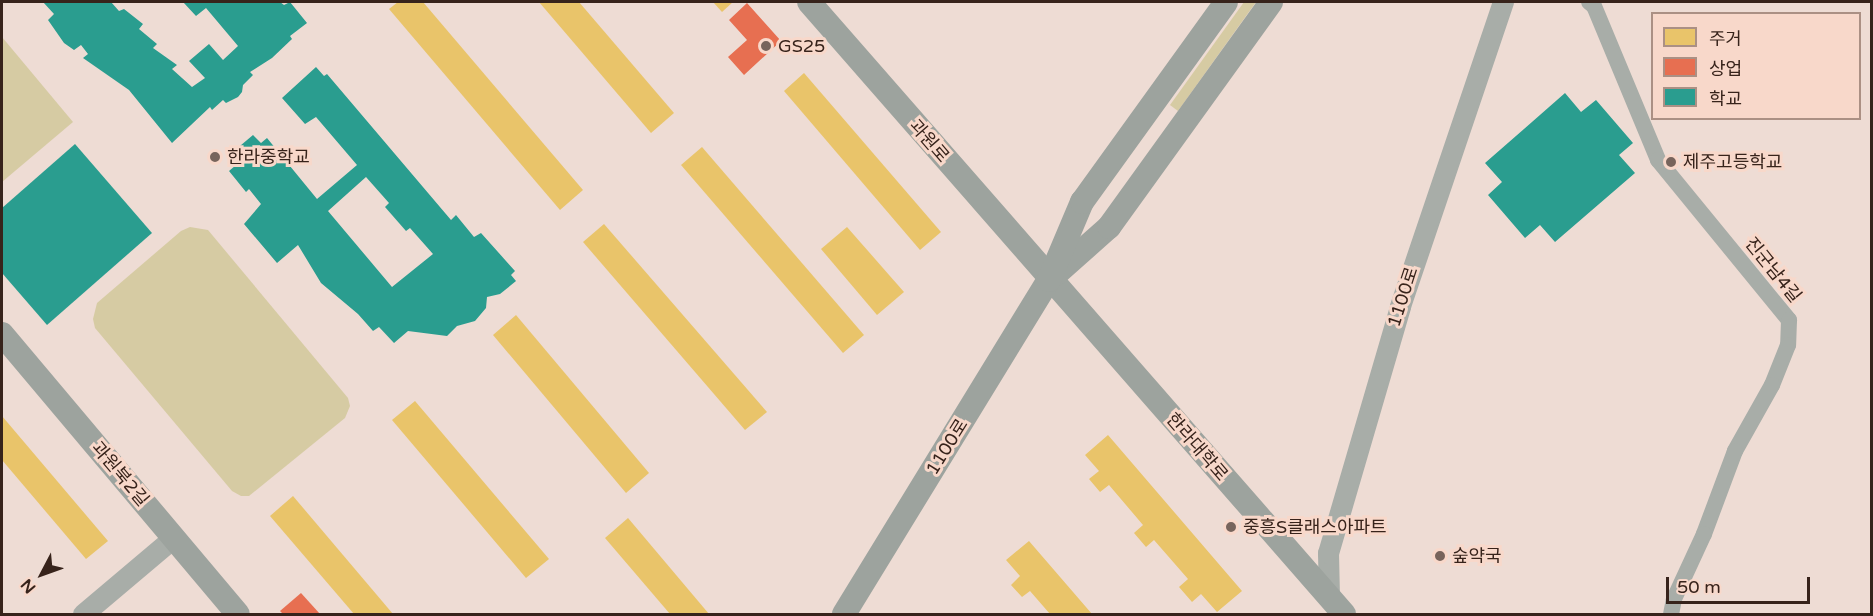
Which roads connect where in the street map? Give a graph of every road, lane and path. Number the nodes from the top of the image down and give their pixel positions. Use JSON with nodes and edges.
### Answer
{"nodes":[{"id":1,"x":810,"y":2,"type":"edge"},
{"id":2,"x":1226,"y":2,"type":"edge"},
{"id":3,"x":1271,"y":2,"type":"edge"},
{"id":4,"x":1503,"y":2,"type":"edge"},
{"id":5,"x":1589,"y":2,"type":"edge"},
{"id":6,"x":1049,"y":280,"type":"junction"},
{"id":7,"x":2,"y":334,"type":"edge"},
{"id":8,"x":174,"y":537,"type":"junction"},
{"id":9,"x":1337,"y":606,"type":"edge"},
{"id":10,"x":83,"y":615,"type":"edge"},
{"id":11,"x":238,"y":615,"type":"edge"},
{"id":12,"x":844,"y":615,"type":"edge"},
{"id":13,"x":1671,"y":615,"type":"edge"}],
"edges":[{"from":1,"to":6,"type":"main road","name":"과원로"},
{"from":2,"to":6,"type":"main road","name":"1100로"},
{"from":3,"to":6,"type":"main road","name":"1100로"},
{"from":4,"to":9,"type":"street","name":"1100로"},
{"from":5,"to":13,"type":"street","name":"진군남4길"},
{"from":6,"to":9,"type":"main road","name":"한라대학로"},
{"from":6,"to":12,"type":"main road","name":"1100로"},
{"from":7,"to":8,"type":"main road","name":"과원북2길"},
{"from":8,"to":10,"type":"street"},
{"from":8,"to":11,"type":"main road","name":"과원북2길"}]}
